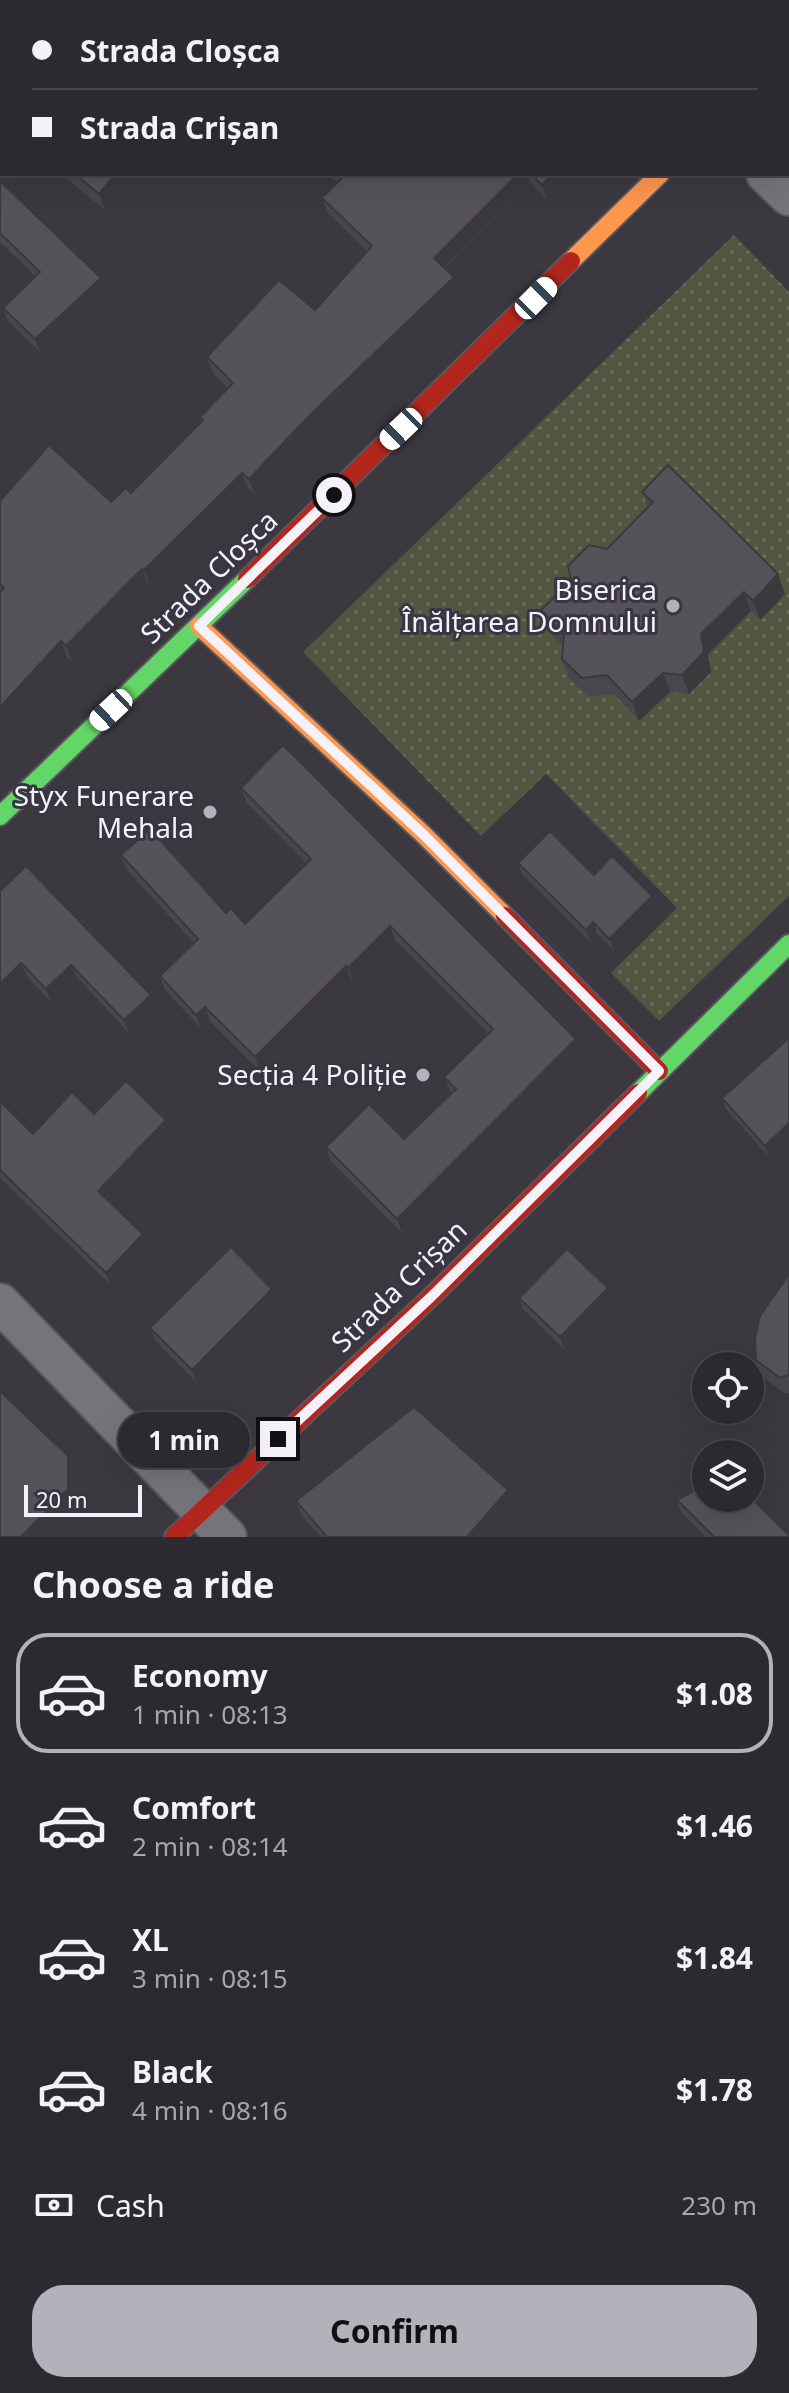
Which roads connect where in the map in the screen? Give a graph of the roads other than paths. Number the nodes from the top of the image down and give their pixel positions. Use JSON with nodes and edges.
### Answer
{"nodes":[{"id":1,"x":658,"y":176,"type":"edge"},
{"id":2,"x":768,"y":176,"type":"edge"},
{"id":3,"x":789,"y":196,"type":"edge"},
{"id":4,"x":199,"y":626,"type":"junction"},
{"id":5,"x":0,"y":816,"type":"edge"},
{"id":6,"x":789,"y":944,"type":"edge"},
{"id":7,"x":659,"y":1071,"type":"junction"},
{"id":8,"x":0,"y":1303,"type":"edge"},
{"id":9,"x":214,"y":1524,"type":"edge"},
{"id":10,"x":174,"y":1537,"type":"edge"}],
"edges":[{"from":1,"to":4,"type":"street","name":"Strada Cloșca"},
{"from":2,"to":3,"type":"street"},
{"from":4,"to":5,"type":"street","name":"Strada Cloșca"},
{"from":4,"to":7,"type":"street"},
{"from":6,"to":7,"type":"street","name":"Strada Crișan"},
{"from":7,"to":9,"type":"street","name":"Strada Crișan"},
{"from":8,"to":9,"type":"street"},
{"from":9,"to":10,"type":"street","name":"Strada Crișan"}]}
